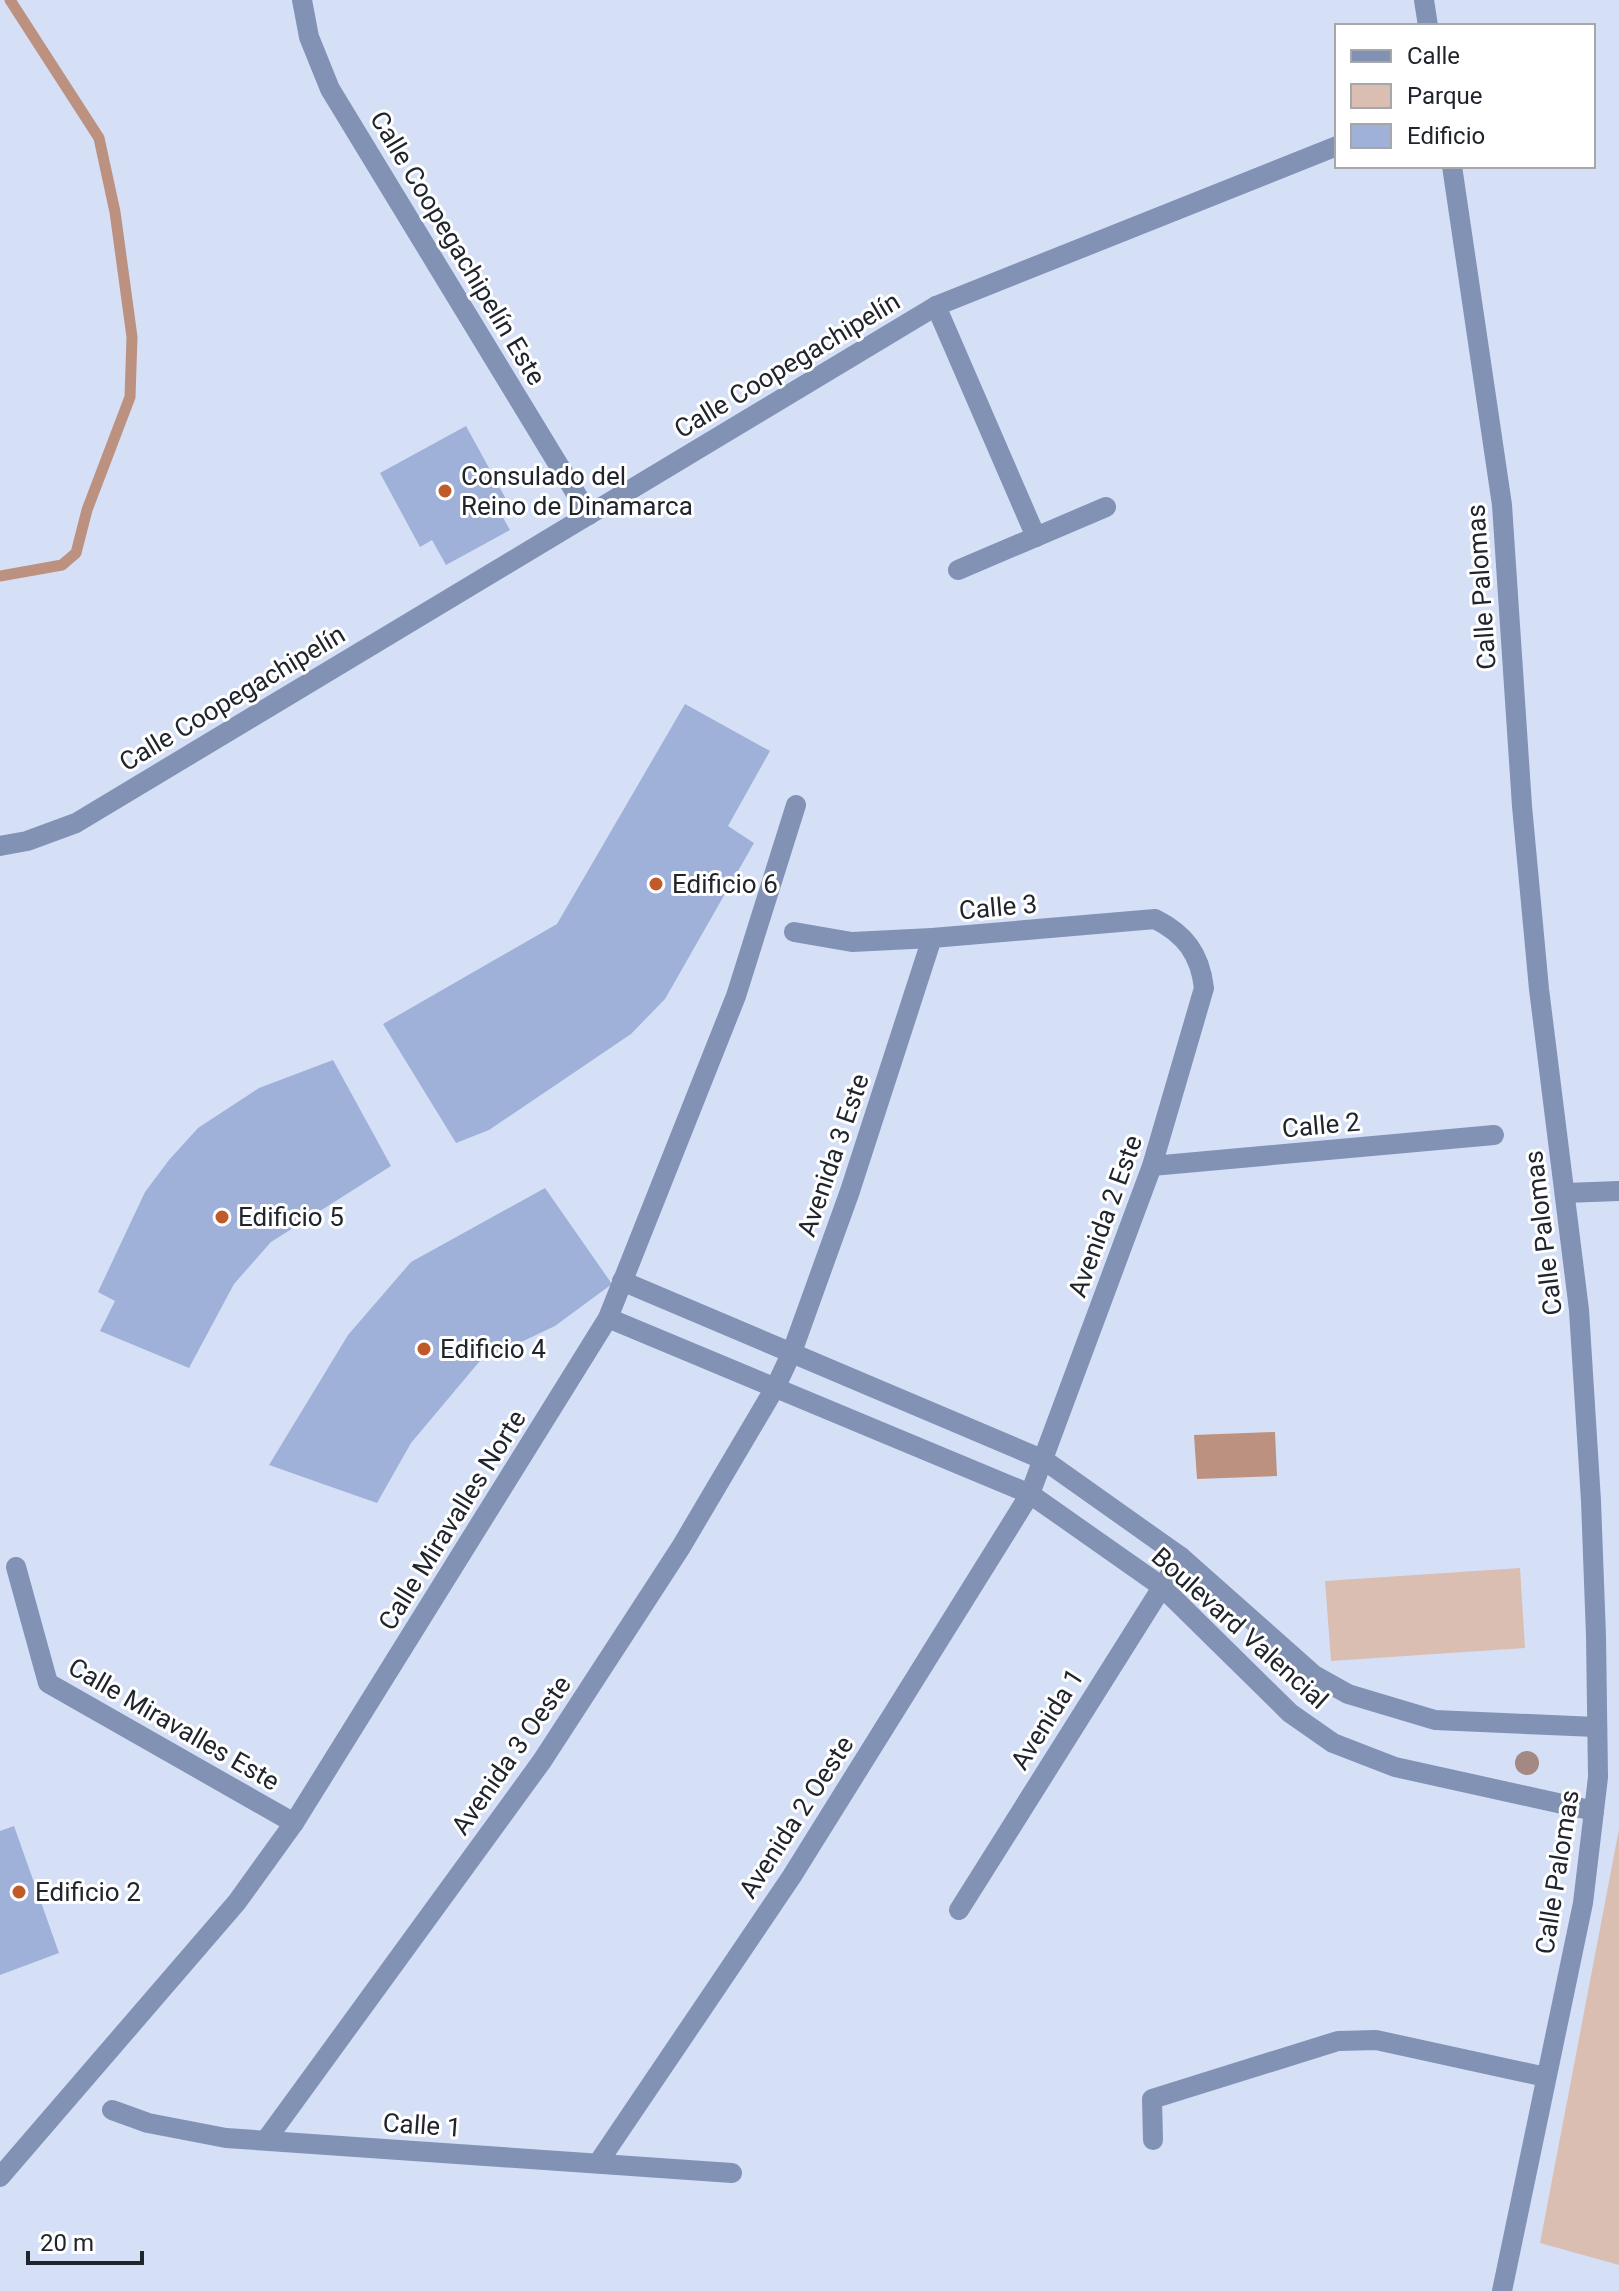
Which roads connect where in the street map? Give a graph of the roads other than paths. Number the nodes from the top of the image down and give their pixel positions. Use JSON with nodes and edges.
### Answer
{"nodes":[{"id":1,"x":302,"y":0,"type":"edge"},
{"id":2,"x":1424,"y":0,"type":"edge"},
{"id":3,"x":1428,"y":24,"type":"edge"},
{"id":4,"x":1335,"y":147,"type":"edge"},
{"id":5,"x":1452,"y":168,"type":"edge"},
{"id":6,"x":936,"y":306,"type":"junction"},
{"id":7,"x":1106,"y":507,"type":"dead end"},
{"id":8,"x":589,"y":515,"type":"junction"},
{"id":9,"x":1036,"y":537,"type":"junction"},
{"id":10,"x":958,"y":570,"type":"dead end"},
{"id":11,"x":796,"y":805,"type":"dead end"},
{"id":12,"x":0,"y":846,"type":"edge"},
{"id":13,"x":794,"y":932,"type":"dead end"},
{"id":14,"x":932,"y":938,"type":"junction"},
{"id":15,"x":1194,"y":952,"type":"joint"},
{"id":16,"x":1494,"y":1135,"type":"dead end"},
{"id":17,"x":1152,"y":1166,"type":"junction"},
{"id":18,"x":1619,"y":1191,"type":"edge"},
{"id":19,"x":1565,"y":1193,"type":"junction"},
{"id":20,"x":622,"y":1281,"type":"junction"},
{"id":21,"x":608,"y":1318,"type":"junction"},
{"id":22,"x":792,"y":1352,"type":"junction"},
{"id":23,"x":776,"y":1386,"type":"junction"},
{"id":24,"x":1044,"y":1460,"type":"junction"},
{"id":25,"x":1030,"y":1494,"type":"junction"},
{"id":26,"x":1181,"y":1557,"type":"junction"},
{"id":27,"x":16,"y":1567,"type":"dead end"},
{"id":28,"x":1161,"y":1586,"type":"junction"},
{"id":29,"x":1596,"y":1727,"type":"junction"},
{"id":30,"x":1609,"y":1777,"type":"edge"},
{"id":31,"x":1594,"y":1811,"type":"junction"},
{"id":32,"x":294,"y":1823,"type":"junction"},
{"id":33,"x":959,"y":1910,"type":"dead end"},
{"id":34,"x":1546,"y":2077,"type":"junction"},
{"id":35,"x":112,"y":2110,"type":"dead end"},
{"id":36,"x":266,"y":2140,"type":"junction"},
{"id":37,"x":1153,"y":2140,"type":"dead end"},
{"id":38,"x":598,"y":2163,"type":"junction"},
{"id":39,"x":732,"y":2173,"type":"dead end"},
{"id":40,"x":0,"y":2177,"type":"edge"},
{"id":41,"x":1502,"y":2291,"type":"edge"}],
"edges":[{"from":1,"to":8,"type":"street","name":"Calle Coopegachipelín Este"},
{"from":2,"to":3,"type":"street"},
{"from":4,"to":6,"type":"street","name":"Calle Coopegachipelín"},
{"from":5,"to":19,"type":"street","name":"Calle Palomas"},
{"from":6,"to":8,"type":"street","name":"Calle Coopegachipelín"},
{"from":6,"to":9,"type":"street"},
{"from":7,"to":9,"type":"street"},
{"from":8,"to":12,"type":"street","name":"Calle Coopegachipelín"},
{"from":9,"to":10,"type":"street"},
{"from":11,"to":20,"type":"street","name":"Calle Miravalles Norte"},
{"from":13,"to":14,"type":"street","name":"Calle 3"},
{"from":14,"to":15,"type":"street","name":"Calle 3"},
{"from":14,"to":22,"type":"street","name":"Avenida 3 Este"},
{"from":15,"to":17,"type":"street","name":"Avenida 2 Este"},
{"from":16,"to":17,"type":"street","name":"Calle 2"},
{"from":17,"to":24,"type":"street","name":"Avenida 2 Este"},
{"from":18,"to":19,"type":"street"},
{"from":19,"to":29,"type":"street","name":"Calle Palomas"},
{"from":20,"to":21,"type":"street","name":"Calle Miravalles Norte"},
{"from":20,"to":22,"type":"street","name":"Boulevard Valencial"},
{"from":21,"to":23,"type":"street","name":"Boulevard Valencial"},
{"from":21,"to":32,"type":"street","name":"Calle Miravalles Norte"},
{"from":22,"to":23,"type":"street","name":"Avenida 3 Este"},
{"from":22,"to":24,"type":"street","name":"Boulevard Valencial"},
{"from":23,"to":25,"type":"street","name":"Boulevard Valencial"},
{"from":23,"to":36,"type":"street","name":"Avenida 3 Oeste"},
{"from":24,"to":25,"type":"street","name":"Avenida 2 Este"},
{"from":24,"to":26,"type":"street","name":"Boulevard Valencial"},
{"from":25,"to":28,"type":"street","name":"Boulevard Valencial"},
{"from":25,"to":38,"type":"street","name":"Avenida 2 Oeste"},
{"from":26,"to":28,"type":"street","name":"Avenida 1"},
{"from":26,"to":29,"type":"street","name":"Boulevard Valencial"},
{"from":27,"to":32,"type":"street","name":"Calle Miravalles Este"},
{"from":28,"to":31,"type":"street","name":"Boulevard Valencial"},
{"from":28,"to":33,"type":"street","name":"Avenida 1"},
{"from":29,"to":30,"type":"street","name":"Calle Palomas"},
{"from":30,"to":31,"type":"street","name":"Calle Palomas"},
{"from":31,"to":34,"type":"street","name":"Calle Palomas"},
{"from":32,"to":40,"type":"street","name":"Calle Miravalles Norte"},
{"from":34,"to":37,"type":"street"},
{"from":34,"to":41,"type":"street","name":"Calle Palomas"},
{"from":35,"to":36,"type":"street","name":"Calle 1"},
{"from":36,"to":38,"type":"street","name":"Calle 1"},
{"from":38,"to":39,"type":"street","name":"Calle 1"}]}
